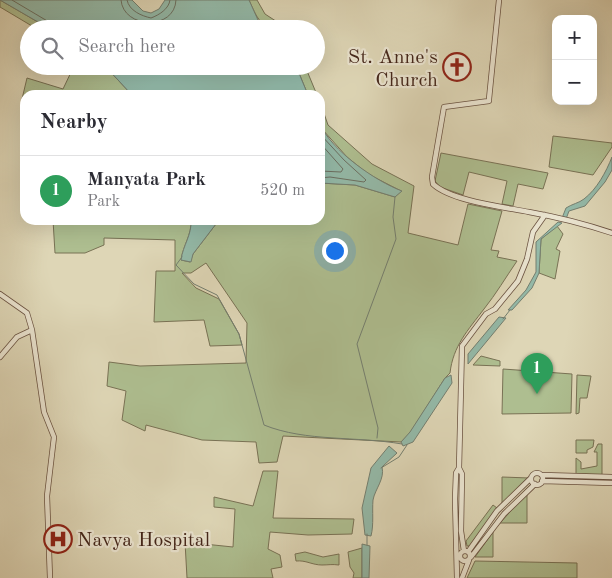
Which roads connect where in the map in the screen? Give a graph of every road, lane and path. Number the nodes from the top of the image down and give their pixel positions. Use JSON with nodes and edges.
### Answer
{"nodes":[{"id":1,"x":500,"y":0,"type":"edge"},
{"id":2,"x":545,"y":215,"type":"junction"},
{"id":3,"x":612,"y":233,"type":"edge"},
{"id":4,"x":0,"y":294,"type":"edge"},
{"id":5,"x":32,"y":330,"type":"junction"},
{"id":6,"x":0,"y":357,"type":"edge"},
{"id":7,"x":459,"y":468,"type":"junction"},
{"id":8,"x":542,"y":475,"type":"junction"},
{"id":9,"x":610,"y":477,"type":"edge"},
{"id":10,"x":531,"y":478,"type":"junction"},
{"id":11,"x":542,"y":481,"type":"junction"},
{"id":12,"x":610,"y":483,"type":"edge"},
{"id":13,"x":534,"y":484,"type":"junction"},
{"id":14,"x":456,"y":547,"type":"junction"},
{"id":15,"x":467,"y":555,"type":"junction"},
{"id":16,"x":462,"y":560,"type":"junction"},
{"id":17,"x":459,"y":577,"type":"edge"},
{"id":18,"x":50,"y":578,"type":"edge"}],
"edges":[{"from":1,"to":2,"type":"street"},
{"from":2,"to":3,"type":"street"},
{"from":2,"to":7,"type":"street"},
{"from":4,"to":5,"type":"street"},
{"from":5,"to":6,"type":"street"},
{"from":5,"to":18,"type":"street"},
{"from":7,"to":14,"type":"street"},
{"from":7,"to":15,"type":"street"},
{"from":8,"to":9,"type":"street"},
{"from":8,"to":10,"type":"street"},
{"from":8,"to":11,"type":"street"},
{"from":9,"to":12,"type":"street"},
{"from":10,"to":13,"type":"street"},
{"from":10,"to":15,"type":"street"},
{"from":11,"to":12,"type":"street"},
{"from":11,"to":13,"type":"street"},
{"from":13,"to":15,"type":"street"},
{"from":14,"to":15,"type":"street"},
{"from":14,"to":17,"type":"street"},
{"from":15,"to":16,"type":"street"},
{"from":15,"to":16,"type":"street"},
{"from":15,"to":17,"type":"street"},
{"from":16,"to":17,"type":"street"}]}
